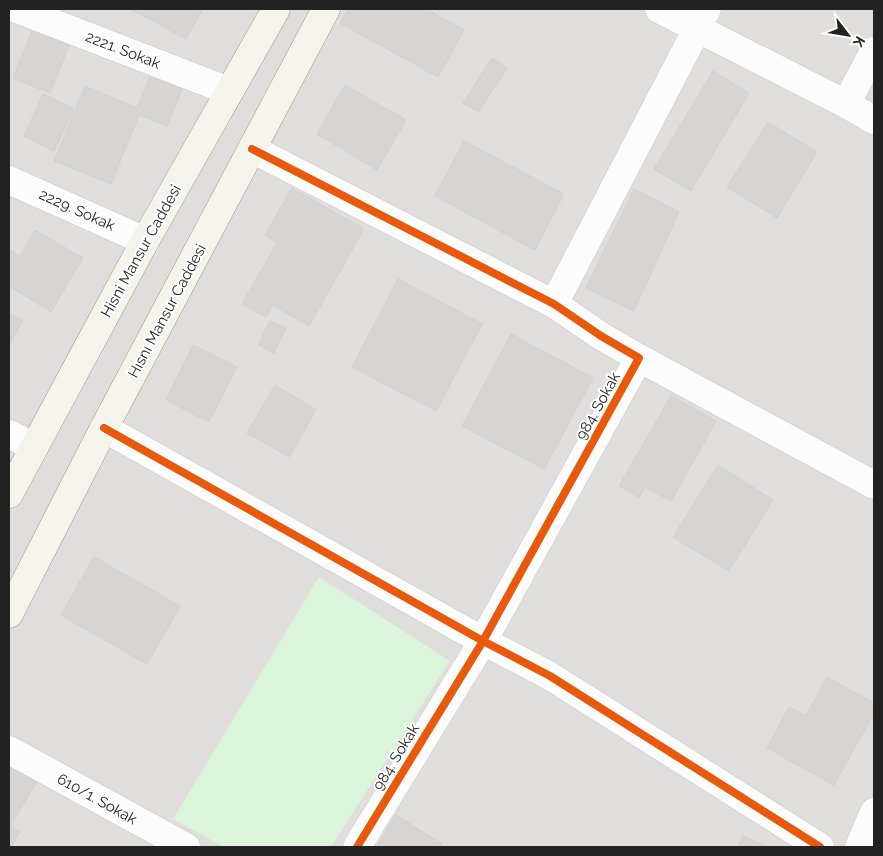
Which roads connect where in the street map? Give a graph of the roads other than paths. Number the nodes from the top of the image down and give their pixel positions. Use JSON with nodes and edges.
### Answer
{"nodes":[{"id":1,"x":17,"y":9,"type":"edge"},
{"id":2,"x":276,"y":9,"type":"edge"},
{"id":3,"x":326,"y":9,"type":"edge"},
{"id":4,"x":659,"y":9,"type":"edge"},
{"id":5,"x":702,"y":19,"type":"edge"},
{"id":6,"x":874,"y":51,"type":"edge"},
{"id":7,"x":229,"y":91,"type":"junction"},
{"id":8,"x":846,"y":104,"type":"junction"},
{"id":9,"x":874,"y":120,"type":"edge"},
{"id":10,"x":252,"y":149,"type":"junction"},
{"id":11,"x":9,"y":180,"type":"edge"},
{"id":12,"x":145,"y":241,"type":"junction"},
{"id":13,"x":554,"y":304,"type":"junction"},
{"id":14,"x":640,"y":358,"type":"junction"},
{"id":15,"x":104,"y":428,"type":"junction"},
{"id":16,"x":9,"y":434,"type":"edge"},
{"id":17,"x":34,"y":446,"type":"junction"},
{"id":18,"x":874,"y":485,"type":"edge"},
{"id":19,"x":9,"y":494,"type":"edge"},
{"id":20,"x":9,"y":614,"type":"edge"},
{"id":21,"x":483,"y":641,"type":"junction"},
{"id":22,"x":9,"y":750,"type":"edge"},
{"id":23,"x":874,"y":812,"type":"edge"},
{"id":24,"x":186,"y":847,"type":"edge"},
{"id":25,"x":357,"y":847,"type":"edge"},
{"id":26,"x":820,"y":847,"type":"edge"},
{"id":27,"x":858,"y":847,"type":"edge"}],
"edges":[{"from":1,"to":7,"type":"street","name":"2221. Sokak"},
{"from":2,"to":7,"type":"main road","name":"Hisni Mansur Caddesi"},
{"from":3,"to":10,"type":"main road","name":"Hısnı Mansur Caddesi"},
{"from":4,"to":5,"type":"street"},
{"from":5,"to":8,"type":"street"},
{"from":5,"to":13,"type":"street"},
{"from":6,"to":8,"type":"street"},
{"from":7,"to":12,"type":"main road","name":"Hisni Mansur Caddesi"},
{"from":8,"to":9,"type":"street"},
{"from":10,"to":13,"type":"street"},
{"from":10,"to":15,"type":"main road","name":"Hısnı Mansur Caddesi"},
{"from":11,"to":12,"type":"street","name":"2229. Sokak"},
{"from":12,"to":17,"type":"main road","name":"Hisni Mansur Caddesi"},
{"from":13,"to":14,"type":"street"},
{"from":14,"to":18,"type":"street"},
{"from":14,"to":21,"type":"street","name":"984. Sokak"},
{"from":15,"to":20,"type":"main road","name":"Hısnı Mansur Caddesi"},
{"from":15,"to":21,"type":"street"},
{"from":16,"to":17,"type":"street"},
{"from":17,"to":19,"type":"main road","name":"Hisni Mansur Caddesi"},
{"from":21,"to":25,"type":"street","name":"984. Sokak"},
{"from":21,"to":26,"type":"street"},
{"from":22,"to":24,"type":"street","name":"610/1. Sokak"},
{"from":23,"to":27,"type":"street"}]}
